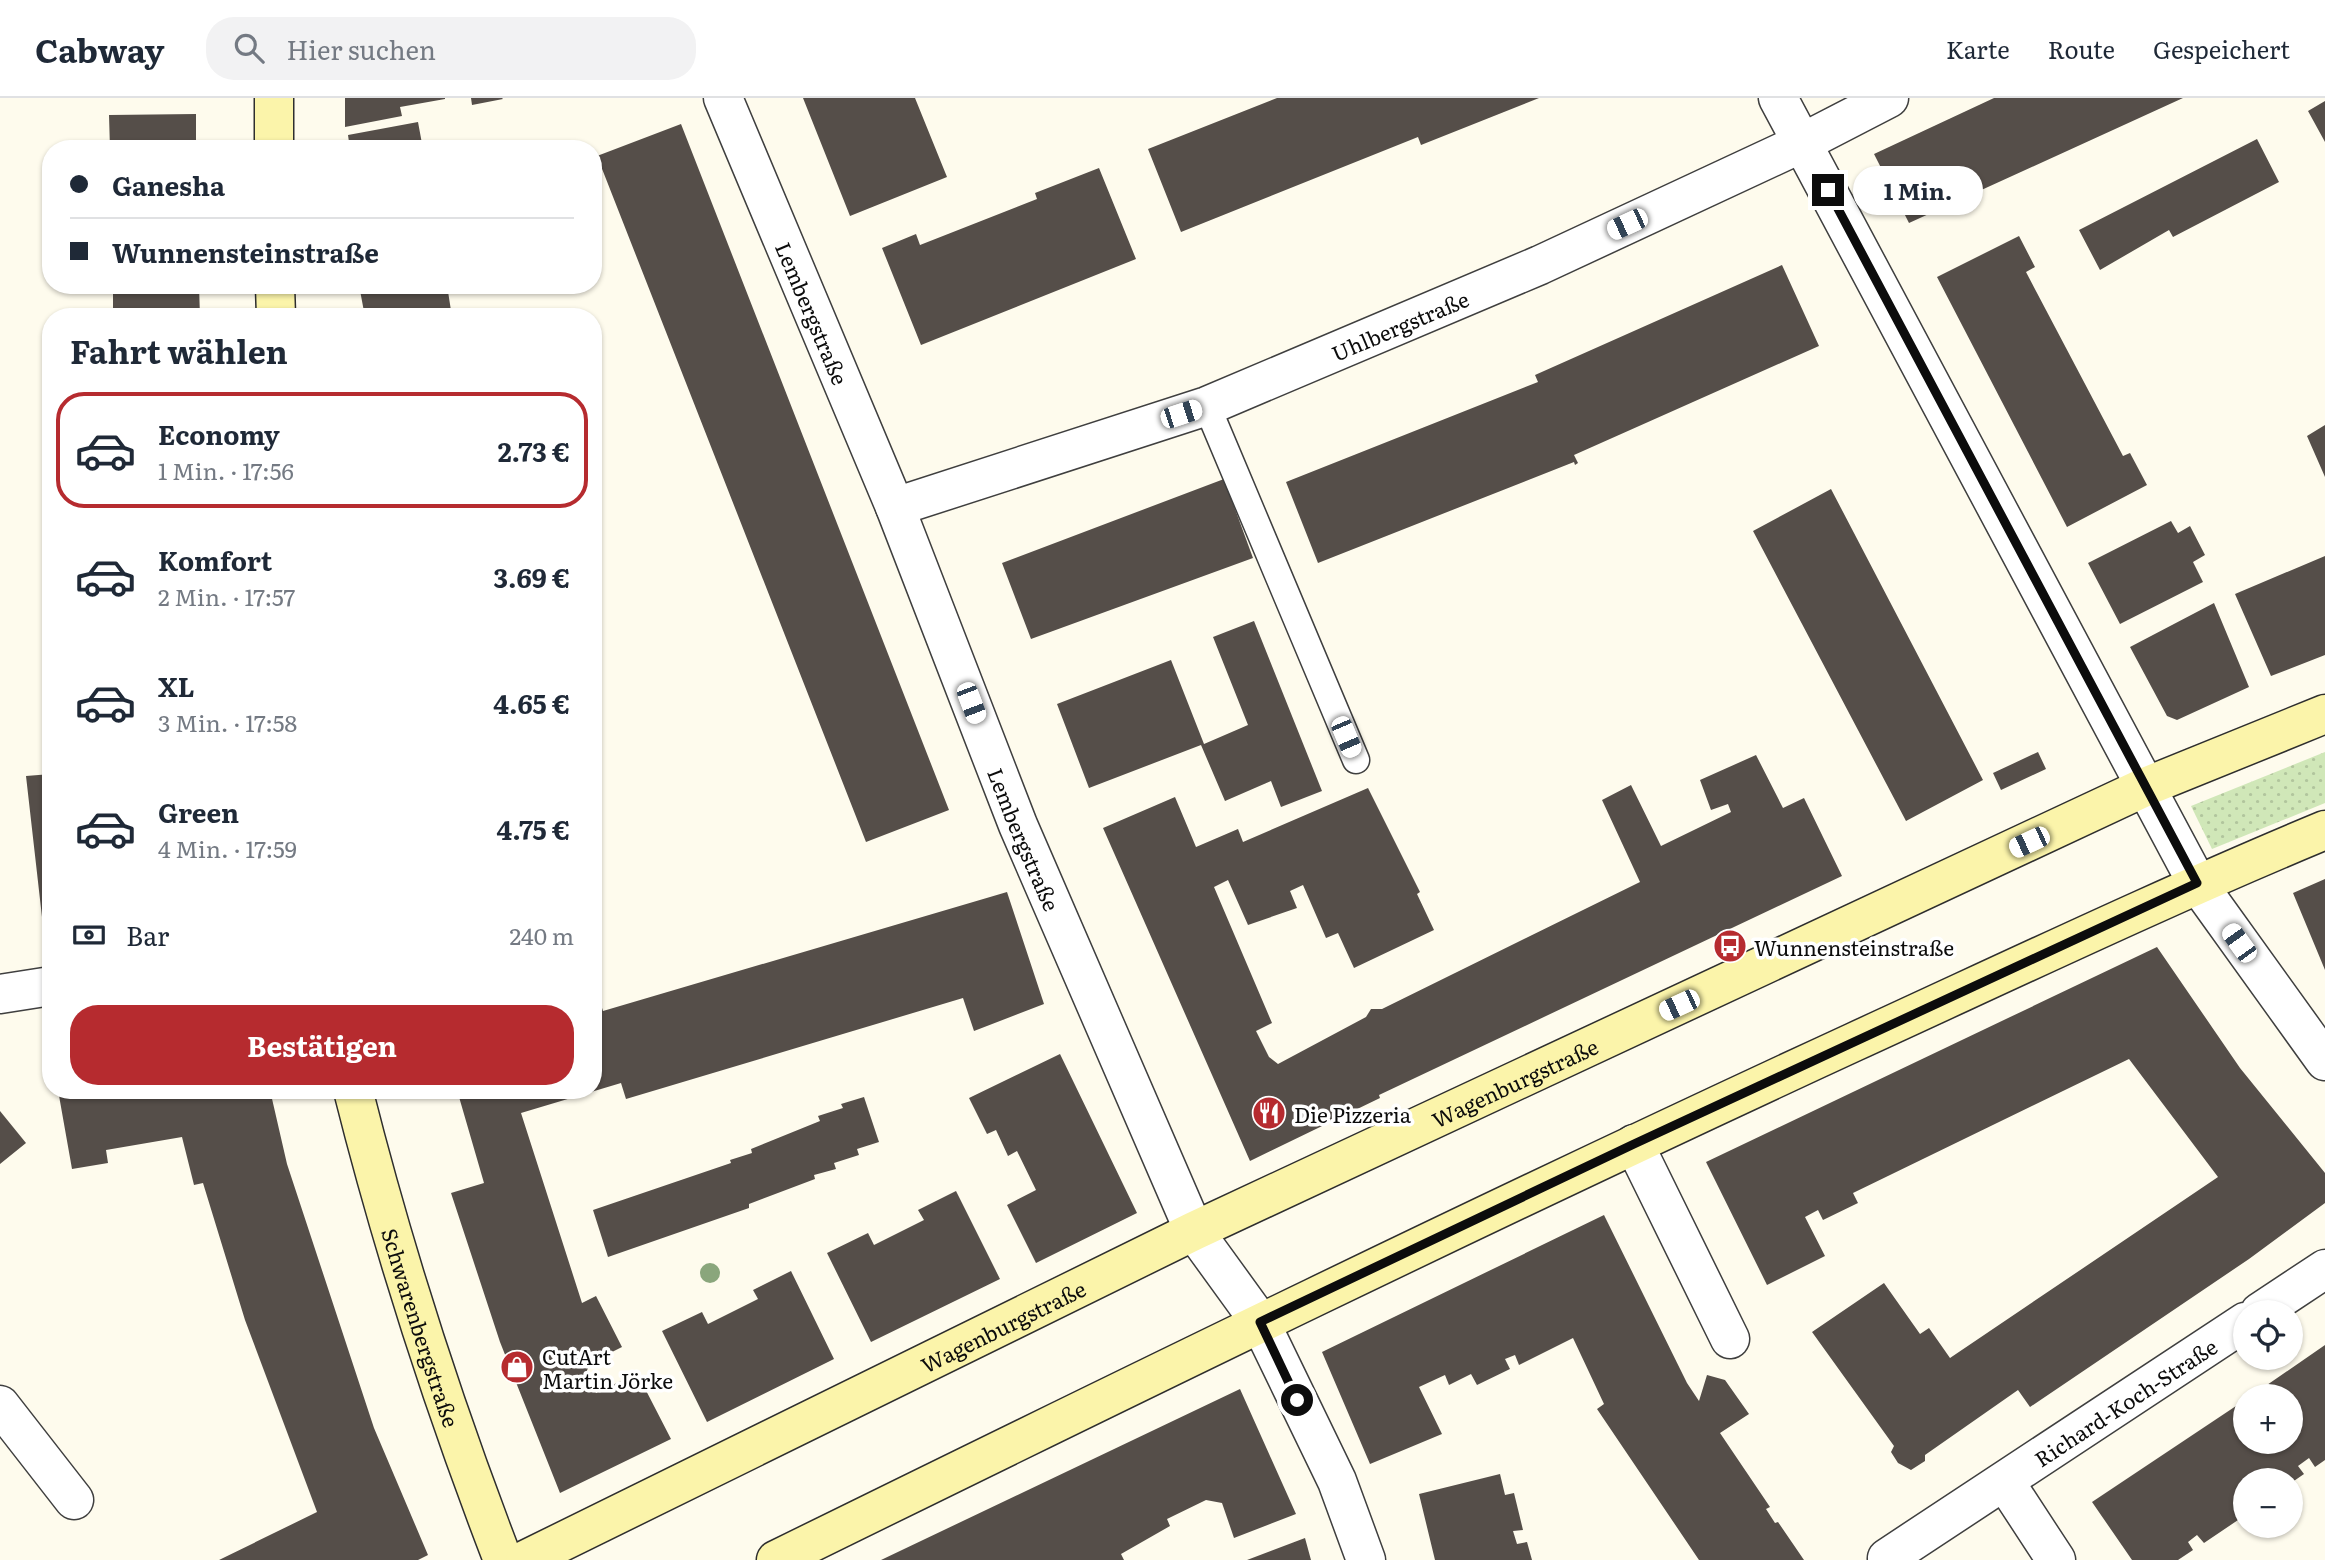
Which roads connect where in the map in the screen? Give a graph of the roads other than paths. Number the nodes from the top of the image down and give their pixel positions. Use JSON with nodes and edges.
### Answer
{"nodes":[{"id":1,"x":274,"y":98,"type":"edge"},
{"id":2,"x":723,"y":98,"type":"edge"},
{"id":3,"x":1778,"y":98,"type":"edge"},
{"id":4,"x":1889,"y":98,"type":"edge"},
{"id":5,"x":274,"y":140,"type":"edge"},
{"id":6,"x":1802,"y":143,"type":"junction"},
{"id":7,"x":1207,"y":406,"type":"junction"},
{"id":8,"x":895,"y":507,"type":"junction"},
{"id":9,"x":2325,"y":714,"type":"edge"},
{"id":10,"x":1356,"y":760,"type":"dead end"},
{"id":11,"x":2145,"y":787,"type":"junction"},
{"id":12,"x":2325,"y":830,"type":"edge"},
{"id":13,"x":2197,"y":883,"type":"junction"},
{"id":14,"x":42,"y":987,"type":"edge"},
{"id":15,"x":0,"y":994,"type":"edge"},
{"id":16,"x":2325,"y":1061,"type":"edge"},
{"id":17,"x":356,"y":1099,"type":"edge"},
{"id":18,"x":1634,"y":1144,"type":"junction"},
{"id":19,"x":1194,"y":1231,"type":"junction"},
{"id":20,"x":2325,"y":1269,"type":"edge"},
{"id":21,"x":2278,"y":1300,"type":"edge"},
{"id":22,"x":1260,"y":1322,"type":"junction"},
{"id":23,"x":2233,"y":1330,"type":"edge"},
{"id":24,"x":1730,"y":1339,"type":"dead end"},
{"id":25,"x":0,"y":1405,"type":"edge"},
{"id":26,"x":2006,"y":1482,"type":"junction"},
{"id":27,"x":74,"y":1500,"type":"dead end"},
{"id":28,"x":503,"y":1560,"type":"edge"},
{"id":29,"x":525,"y":1560,"type":"edge"},
{"id":30,"x":776,"y":1560,"type":"edge"},
{"id":31,"x":1366,"y":1560,"type":"edge"},
{"id":32,"x":1888,"y":1560,"type":"edge"},
{"id":33,"x":2056,"y":1560,"type":"edge"}],
"edges":[{"from":1,"to":5,"type":"main road"},
{"from":2,"to":8,"type":"street","name":"Lembergstraße"},
{"from":3,"to":6,"type":"street"},
{"from":4,"to":6,"type":"street","name":"Uhlbergstraße"},
{"from":6,"to":7,"type":"street","name":"Uhlbergstraße"},
{"from":6,"to":11,"type":"street"},
{"from":7,"to":8,"type":"street","name":"Uhlbergstraße"},
{"from":7,"to":10,"type":"lane"},
{"from":8,"to":19,"type":"street","name":"Lembergstraße"},
{"from":9,"to":11,"type":"main road","name":"Wagenburgstraße"},
{"from":11,"to":13,"type":"street"},
{"from":11,"to":19,"type":"main road","name":"Wagenburgstraße"},
{"from":12,"to":13,"type":"main road"},
{"from":13,"to":16,"type":"street"},
{"from":13,"to":18,"type":"main road"},
{"from":14,"to":15,"type":"street"},
{"from":17,"to":28,"type":"main road","name":"Schwarenbergstraße"},
{"from":18,"to":22,"type":"main road"},
{"from":18,"to":24,"type":"street"},
{"from":19,"to":22,"type":"street","name":"Lembergstraße"},
{"from":19,"to":29,"type":"main road","name":"Wagenburgstraße"},
{"from":20,"to":21,"type":"street"},
{"from":22,"to":30,"type":"main road"},
{"from":22,"to":31,"type":"street","name":"Lembergstraße"},
{"from":23,"to":26,"type":"street","name":"Richard-Koch-Straße"},
{"from":25,"to":27,"type":"street"},
{"from":26,"to":32,"type":"street","name":"Richard-Koch-Straße"},
{"from":26,"to":33,"type":"street"}]}
